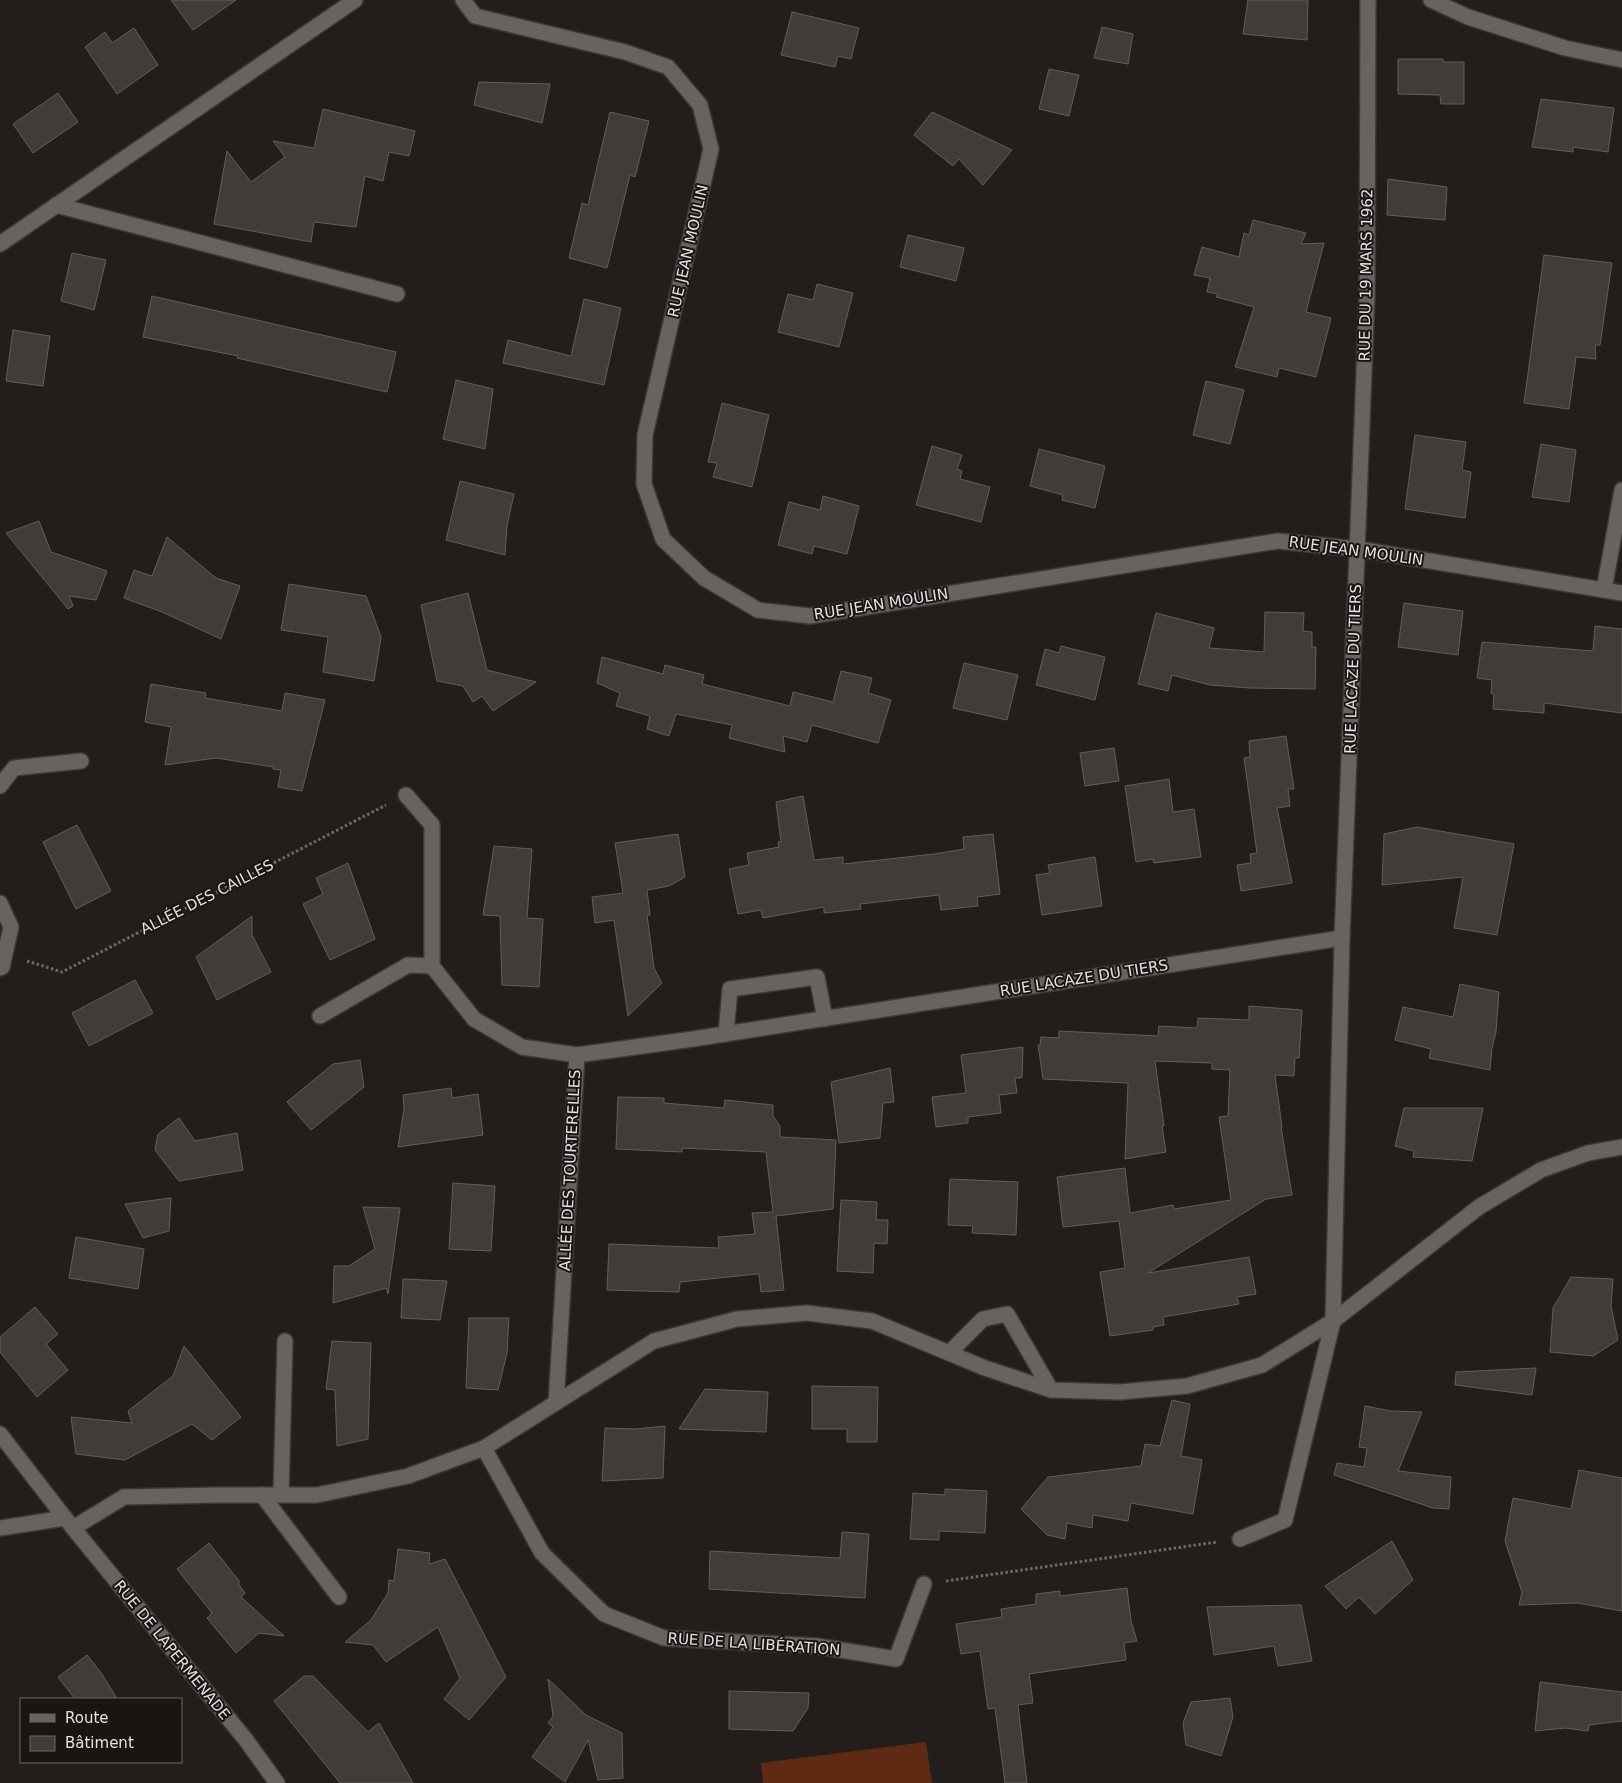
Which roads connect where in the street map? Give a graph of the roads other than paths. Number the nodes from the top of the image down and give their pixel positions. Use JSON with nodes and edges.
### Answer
{"nodes":[{"id":1,"x":355,"y":0,"type":"edge"},
{"id":2,"x":463,"y":0,"type":"edge"},
{"id":3,"x":1368,"y":0,"type":"edge"},
{"id":4,"x":1432,"y":0,"type":"edge"},
{"id":5,"x":1622,"y":60,"type":"edge"},
{"id":6,"x":56,"y":205,"type":"junction"},
{"id":7,"x":0,"y":244,"type":"edge"},
{"id":8,"x":397,"y":294,"type":"dead end"},
{"id":9,"x":1622,"y":490,"type":"edge"},
{"id":10,"x":1358,"y":549,"type":"junction"},
{"id":11,"x":1604,"y":590,"type":"junction"},
{"id":12,"x":1622,"y":593,"type":"edge"},
{"id":13,"x":81,"y":761,"type":"dead end"},
{"id":14,"x":0,"y":786,"type":"edge"},
{"id":15,"x":406,"y":795,"type":"road end"},
{"id":16,"x":0,"y":903,"type":"edge"},
{"id":17,"x":1342,"y":938,"type":"junction"},
{"id":18,"x":2,"y":961,"type":"edge"},
{"id":19,"x":432,"y":966,"type":"junction"},
{"id":20,"x":320,"y":1016,"type":"dead end"},
{"id":21,"x":825,"y":1019,"type":"junction"},
{"id":22,"x":726,"y":1034,"type":"junction"},
{"id":23,"x":577,"y":1055,"type":"junction"},
{"id":24,"x":1622,"y":1147,"type":"edge"},
{"id":25,"x":1333,"y":1321,"type":"junction"},
{"id":26,"x":285,"y":1341,"type":"dead end"},
{"id":27,"x":949,"y":1353,"type":"junction"},
{"id":28,"x":1051,"y":1390,"type":"junction"},
{"id":29,"x":556,"y":1403,"type":"junction"},
{"id":30,"x":0,"y":1434,"type":"edge"},
{"id":31,"x":484,"y":1448,"type":"junction"},
{"id":32,"x":262,"y":1495,"type":"junction"},
{"id":33,"x":281,"y":1495,"type":"junction"},
{"id":34,"x":69,"y":1523,"type":"junction"},
{"id":35,"x":0,"y":1528,"type":"edge"},
{"id":36,"x":1240,"y":1538,"type":"road end"},
{"id":37,"x":924,"y":1584,"type":"road end"},
{"id":38,"x":339,"y":1596,"type":"dead end"},
{"id":39,"x":277,"y":1783,"type":"edge"}],
"edges":[{"from":1,"to":6,"type":"street"},
{"from":2,"to":10,"type":"street","name":"RUE JEAN MOULIN"},
{"from":3,"to":10,"type":"street","name":"RUE DU 19 MARS 1962"},
{"from":4,"to":5,"type":"street"},
{"from":6,"to":7,"type":"street"},
{"from":6,"to":8,"type":"street"},
{"from":9,"to":11,"type":"street"},
{"from":10,"to":11,"type":"street","name":"RUE JEAN MOULIN"},
{"from":10,"to":17,"type":"street","name":"RUE LACAZE DU TIERS"},
{"from":11,"to":12,"type":"street","name":"RUE JEAN MOULIN"},
{"from":13,"to":14,"type":"street"},
{"from":15,"to":19,"type":"street"},
{"from":16,"to":18,"type":"street"},
{"from":17,"to":21,"type":"street","name":"RUE LACAZE DU TIERS"},
{"from":17,"to":25,"type":"street","name":"RUE LACAZE DU TIERS"},
{"from":19,"to":20,"type":"street"},
{"from":19,"to":23,"type":"street","name":"ALLÉE DES TOURTERELLES"},
{"from":21,"to":22,"type":"street","name":"RUE LACAZE DU TIERS"},
{"from":21,"to":22,"type":"street"},
{"from":22,"to":23,"type":"street","name":"RUE LACAZE DU TIERS"},
{"from":23,"to":29,"type":"street","name":"ALLÉE DES TOURTERELLES"},
{"from":24,"to":25,"type":"street"},
{"from":25,"to":28,"type":"street"},
{"from":25,"to":36,"type":"street","name":"RUE LACAZE DU TIERS"},
{"from":26,"to":33,"type":"street"},
{"from":27,"to":28,"type":"street"},
{"from":27,"to":28,"type":"street"},
{"from":27,"to":29,"type":"street"},
{"from":29,"to":31,"type":"street"},
{"from":30,"to":34,"type":"street","name":"RUE DE LAPERMENADE"},
{"from":31,"to":33,"type":"street"},
{"from":31,"to":37,"type":"street","name":"RUE DE LA LIBÉRATION"},
{"from":32,"to":33,"type":"street"},
{"from":32,"to":34,"type":"street"},
{"from":32,"to":38,"type":"street"},
{"from":34,"to":35,"type":"street"},
{"from":34,"to":39,"type":"street","name":"RUE DE LAPERMENADE"}]}
